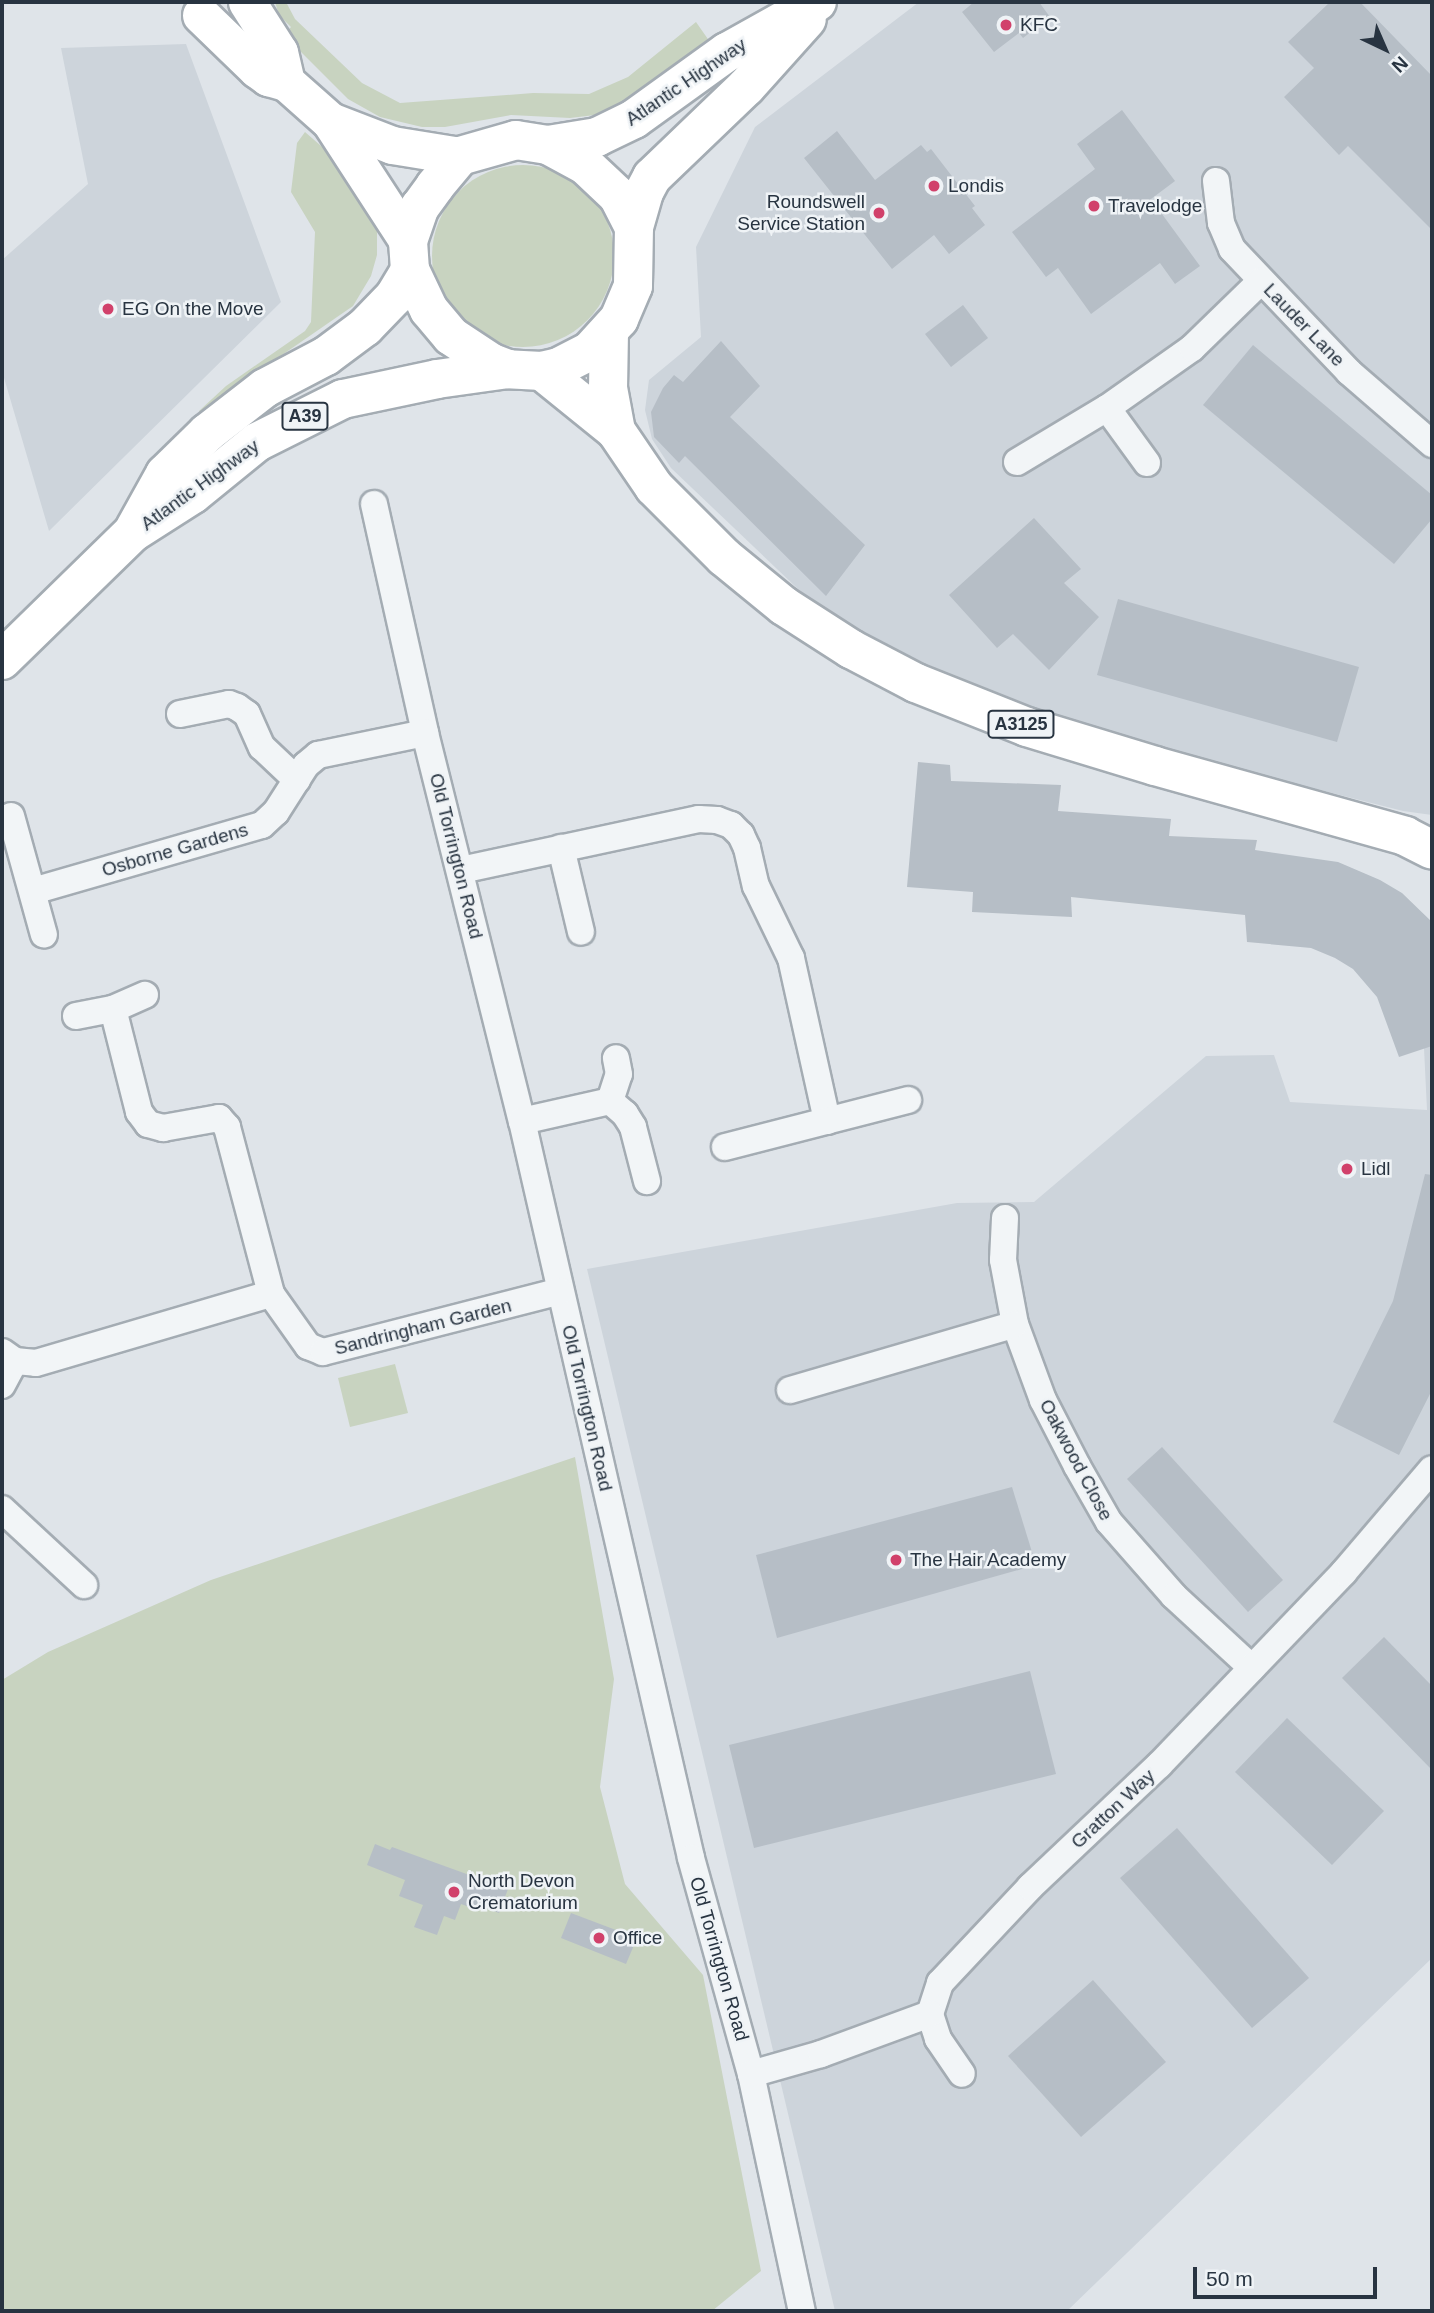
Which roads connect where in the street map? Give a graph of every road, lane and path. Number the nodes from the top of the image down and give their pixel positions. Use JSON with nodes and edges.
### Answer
{"nodes":[{"id":1,"x":239,"y":2,"type":"edge"},
{"id":2,"x":247,"y":2,"type":"edge"},
{"id":3,"x":820,"y":2,"type":"edge"},
{"id":4,"x":190,"y":8,"type":"edge"},
{"id":5,"x":286,"y":82,"type":"junction"},
{"id":6,"x":330,"y":121,"type":"junction"},
{"id":7,"x":548,"y":145,"type":"junction"},
{"id":8,"x":460,"y":156,"type":"junction"},
{"id":9,"x":1216,"y":181,"type":"dead end"},
{"id":10,"x":634,"y":227,"type":"junction"},
{"id":11,"x":409,"y":256,"type":"junction"},
{"id":12,"x":1261,"y":281,"type":"junction"},
{"id":13,"x":610,"y":332,"type":"junction"},
{"id":14,"x":525,"y":370,"type":"junction"},
{"id":15,"x":1107,"y":408,"type":"junction"},
{"id":16,"x":616,"y":431,"type":"junction"},
{"id":17,"x":1432,"y":444,"type":"edge"},
{"id":18,"x":1017,"y":463,"type":"dead end"},
{"id":19,"x":1147,"y":463,"type":"dead end"},
{"id":20,"x":374,"y":503,"type":"dead end"},
{"id":21,"x":132,"y":533,"type":"junction"},
{"id":22,"x":2,"y":660,"type":"edge"},
{"id":23,"x":180,"y":714,"type":"dead end"},
{"id":24,"x":425,"y":733,"type":"junction"},
{"id":25,"x":297,"y":780,"type":"junction"},
{"id":26,"x":11,"y":816,"type":"dead end"},
{"id":27,"x":1423,"y":840,"type":"edge"},
{"id":28,"x":561,"y":848,"type":"junction"},
{"id":29,"x":461,"y":870,"type":"junction"},
{"id":30,"x":33,"y":891,"type":"junction"},
{"id":31,"x":581,"y":932,"type":"dead end"},
{"id":32,"x":44,"y":935,"type":"dead end"},
{"id":33,"x":145,"y":995,"type":"dead end"},
{"id":34,"x":113,"y":1009,"type":"junction"},
{"id":35,"x":76,"y":1016,"type":"dead end"},
{"id":36,"x":616,"y":1058,"type":"dead end"},
{"id":37,"x":908,"y":1100,"type":"dead end"},
{"id":38,"x":610,"y":1101,"type":"junction"},
{"id":39,"x":522,"y":1121,"type":"junction"},
{"id":40,"x":827,"y":1121,"type":"junction"},
{"id":41,"x":725,"y":1147,"type":"dead end"},
{"id":42,"x":647,"y":1181,"type":"dead end"},
{"id":43,"x":1005,"y":1218,"type":"dead end"},
{"id":44,"x":560,"y":1291,"type":"junction"},
{"id":45,"x":271,"y":1294,"type":"junction"},
{"id":46,"x":1015,"y":1324,"type":"junction"},
{"id":47,"x":8,"y":1357,"type":"edge"},
{"id":48,"x":2,"y":1385,"type":"edge"},
{"id":49,"x":790,"y":1390,"type":"dead end"},
{"id":50,"x":1432,"y":1469,"type":"edge"},
{"id":51,"x":2,"y":1509,"type":"edge"},
{"id":52,"x":84,"y":1586,"type":"dead end"},
{"id":53,"x":1252,"y":1668,"type":"junction"},
{"id":54,"x":930,"y":2014,"type":"junction"},
{"id":55,"x":751,"y":2074,"type":"junction"},
{"id":56,"x":962,"y":2074,"type":"dead end"},
{"id":57,"x":803,"y":2311,"type":"edge"}],
"edges":[{"from":1,"to":4,"type":"main road"},
{"from":2,"to":5,"type":"main road"},
{"from":3,"to":7,"type":"main road","name":"Atlantic Highway"},
{"from":3,"to":10,"type":"main road","name":"Atlantic Highway"},
{"from":4,"to":5,"type":"main road"},
{"from":5,"to":6,"type":"main road"},
{"from":6,"to":8,"type":"main road"},
{"from":6,"to":11,"type":"main road"},
{"from":7,"to":8,"type":"main road"},
{"from":7,"to":10,"type":"main road"},
{"from":8,"to":11,"type":"main road"},
{"from":9,"to":12,"type":"street","name":"Lauder Lane"},
{"from":10,"to":13,"type":"main road"},
{"from":11,"to":14,"type":"main road"},
{"from":11,"to":21,"type":"main road","name":"Atlantic Highway","number":"A39"},
{"from":12,"to":15,"type":"street"},
{"from":12,"to":17,"type":"street","name":"Lauder Lane"},
{"from":13,"to":14,"type":"main road"},
{"from":13,"to":16,"type":"main road","number":"A3125"},
{"from":14,"to":16,"type":"main road","number":"A3125"},
{"from":14,"to":21,"type":"main road","name":"Atlantic Highway","number":"A39"},
{"from":15,"to":18,"type":"street"},
{"from":15,"to":19,"type":"street"},
{"from":16,"to":27,"type":"main road","number":"A3125"},
{"from":20,"to":24,"type":"street","name":"Old Torrington Road"},
{"from":21,"to":22,"type":"main road","name":"Atlantic Highway","number":"A39"},
{"from":23,"to":25,"type":"street"},
{"from":24,"to":25,"type":"street","name":"Osborne Gardens"},
{"from":24,"to":29,"type":"street","name":"Old Torrington Road"},
{"from":25,"to":30,"type":"street","name":"Osborne Gardens"},
{"from":26,"to":30,"type":"street"},
{"from":28,"to":29,"type":"street"},
{"from":28,"to":31,"type":"street"},
{"from":28,"to":40,"type":"street"},
{"from":29,"to":39,"type":"street","name":"Old Torrington Road"},
{"from":30,"to":32,"type":"street"},
{"from":33,"to":34,"type":"street"},
{"from":34,"to":35,"type":"street"},
{"from":34,"to":45,"type":"street","name":"Sandringham Garden"},
{"from":36,"to":38,"type":"street"},
{"from":37,"to":40,"type":"street"},
{"from":38,"to":39,"type":"street"},
{"from":38,"to":42,"type":"street"},
{"from":39,"to":44,"type":"street","name":"Old Torrington Road"},
{"from":40,"to":41,"type":"street"},
{"from":43,"to":46,"type":"street","name":"Oakwood Close"},
{"from":44,"to":45,"type":"street","name":"Sandringham Garden"},
{"from":44,"to":55,"type":"street","name":"Old Torrington Road"},
{"from":45,"to":47,"type":"street"},
{"from":46,"to":49,"type":"street"},
{"from":46,"to":53,"type":"street","name":"Oakwood Close"},
{"from":47,"to":48,"type":"street"},
{"from":50,"to":53,"type":"street","name":"Gratton Way"},
{"from":51,"to":52,"type":"street"},
{"from":53,"to":54,"type":"street","name":"Gratton Way"},
{"from":54,"to":55,"type":"street"},
{"from":54,"to":56,"type":"street"},
{"from":55,"to":57,"type":"street","name":"Old Torrington Road"}]}
